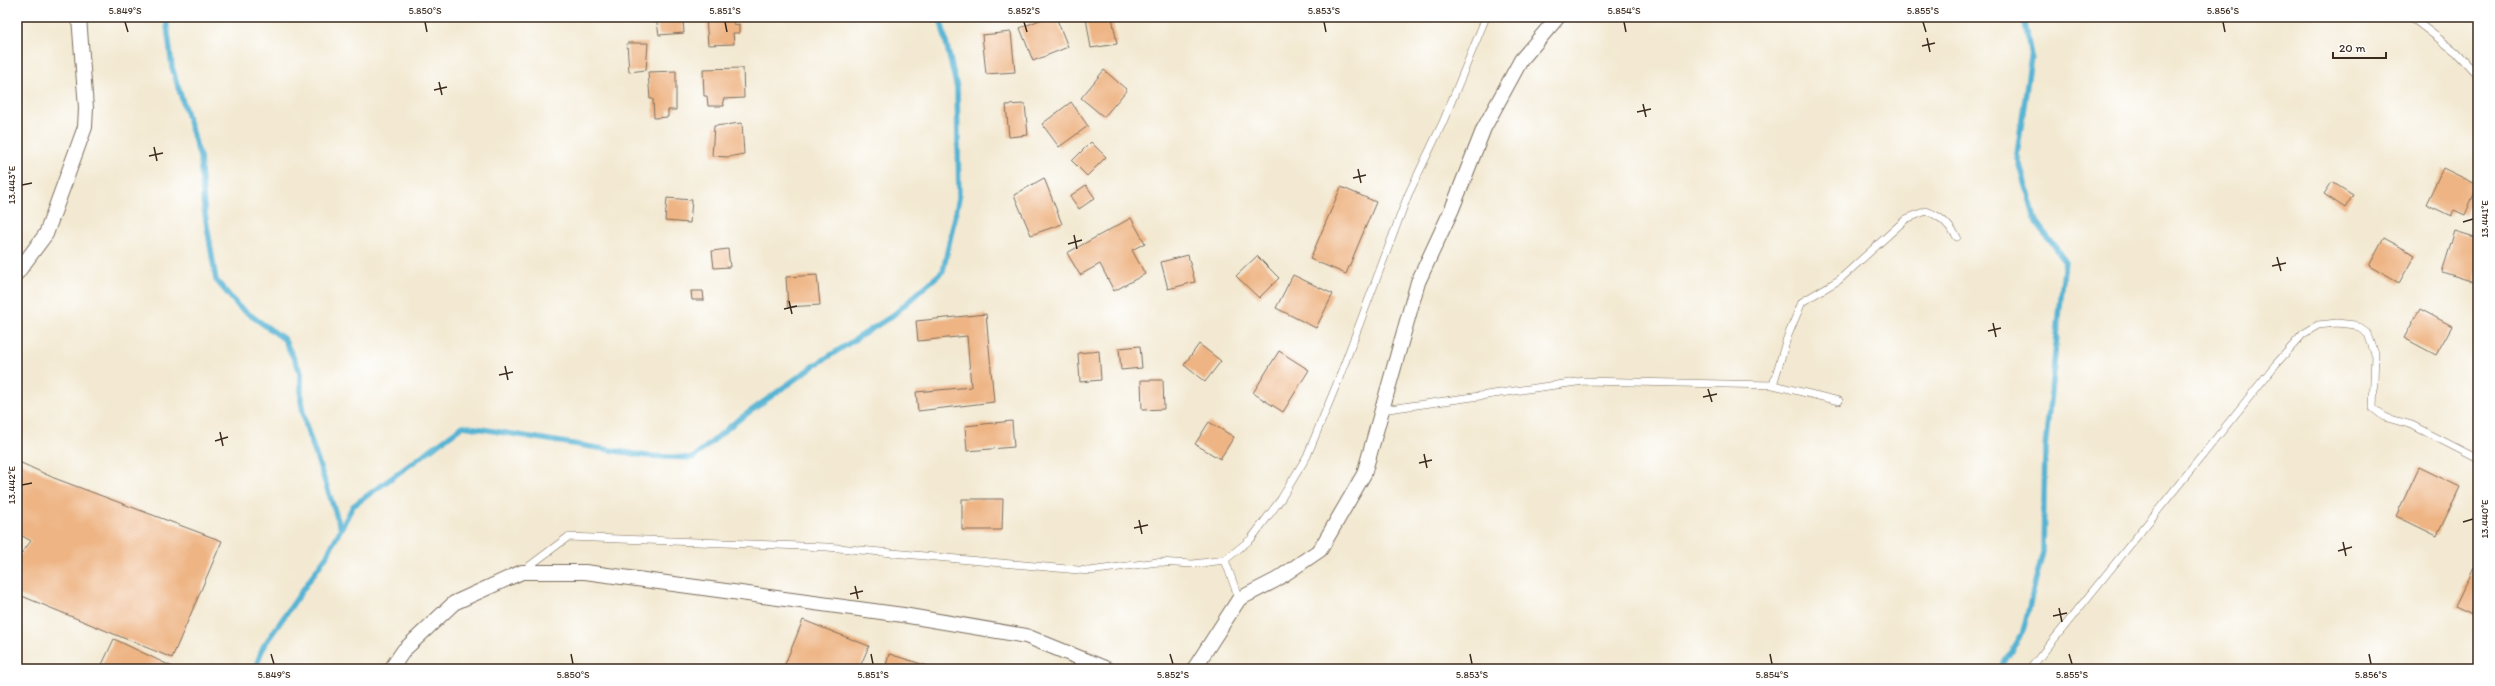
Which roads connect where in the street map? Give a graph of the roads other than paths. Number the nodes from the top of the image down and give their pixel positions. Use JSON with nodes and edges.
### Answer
{"nodes":[{"id":1,"x":79,"y":17,"type":"edge"},
{"id":2,"x":1486,"y":17,"type":"edge"},
{"id":3,"x":1558,"y":17,"type":"edge"},
{"id":4,"x":2411,"y":17,"type":"edge"},
{"id":5,"x":2478,"y":76,"type":"edge"},
{"id":6,"x":1957,"y":237,"type":"dead end"},
{"id":7,"x":17,"y":273,"type":"edge"},
{"id":8,"x":1773,"y":385,"type":"junction"},
{"id":9,"x":1839,"y":401,"type":"dead end"},
{"id":10,"x":1382,"y":410,"type":"junction"},
{"id":11,"x":2478,"y":459,"type":"edge"},
{"id":12,"x":1225,"y":560,"type":"junction"},
{"id":13,"x":522,"y":572,"type":"junction"},
{"id":14,"x":1239,"y":599,"type":"junction"},
{"id":15,"x":391,"y":669,"type":"edge"},
{"id":16,"x":1107,"y":669,"type":"edge"},
{"id":17,"x":1194,"y":669,"type":"edge"},
{"id":18,"x":2030,"y":669,"type":"edge"}],
"edges":[{"from":1,"to":7,"type":"street"},
{"from":2,"to":12,"type":"lane"},
{"from":3,"to":10,"type":"street"},
{"from":4,"to":5,"type":"lane"},
{"from":6,"to":8,"type":"lane"},
{"from":8,"to":9,"type":"lane"},
{"from":8,"to":10,"type":"lane"},
{"from":10,"to":14,"type":"street"},
{"from":11,"to":18,"type":"lane"},
{"from":12,"to":13,"type":"lane"},
{"from":12,"to":14,"type":"lane"},
{"from":13,"to":15,"type":"street"},
{"from":13,"to":16,"type":"street"},
{"from":14,"to":17,"type":"street"}]}
